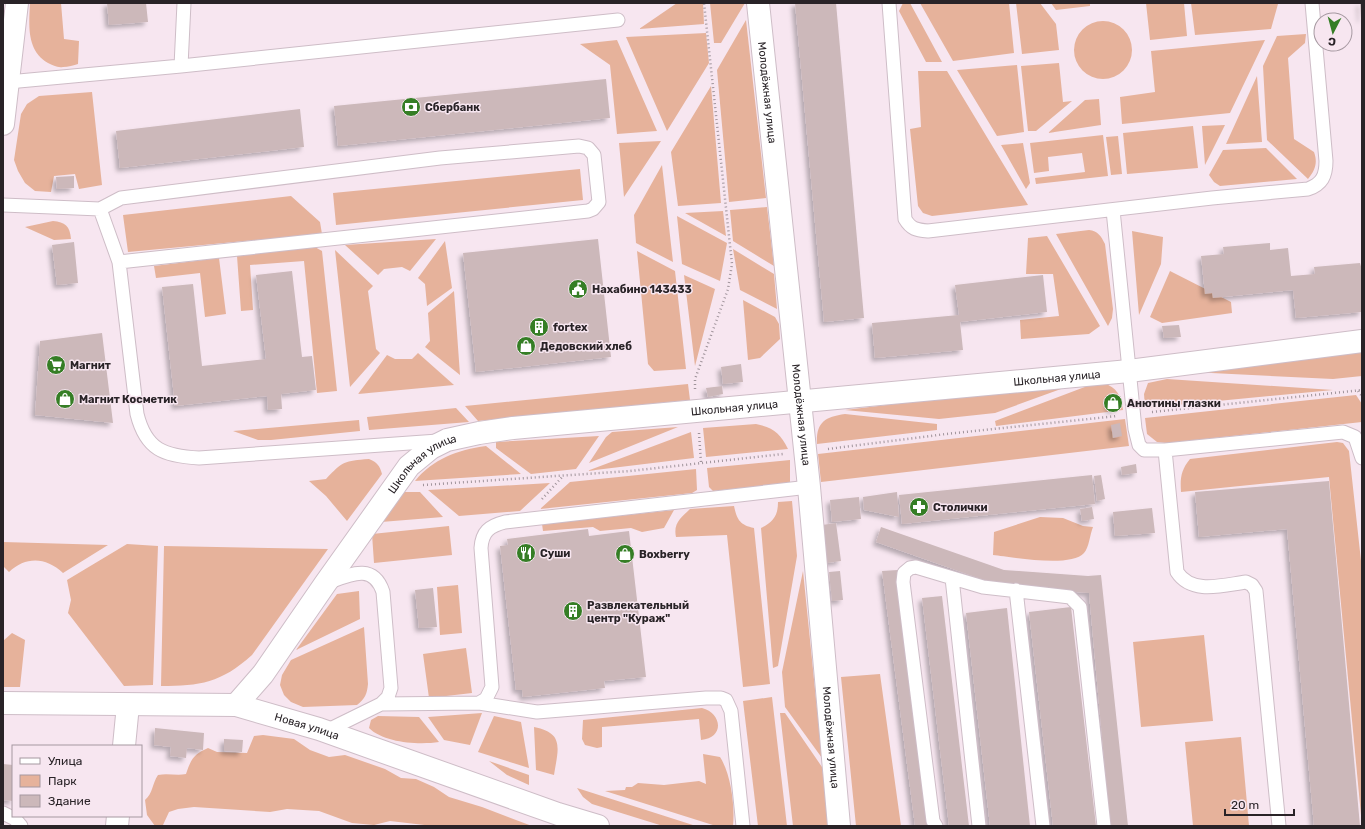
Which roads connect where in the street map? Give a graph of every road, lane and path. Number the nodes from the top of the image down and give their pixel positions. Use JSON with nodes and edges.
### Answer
{"nodes":[{"id":1,"x":17,"y":3,"type":"edge"},
{"id":2,"x":184,"y":3,"type":"edge"},
{"id":3,"x":704,"y":3,"type":"edge"},
{"id":4,"x":758,"y":3,"type":"edge"},
{"id":5,"x":889,"y":3,"type":"edge"},
{"id":6,"x":1312,"y":3,"type":"edge"},
{"id":7,"x":618,"y":20,"type":"dead end"},
{"id":8,"x":181,"y":66,"type":"junction"},
{"id":9,"x":8,"y":82,"type":"junction"},
{"id":10,"x":3,"y":120,"type":"edge"},
{"id":11,"x":3,"y":205,"type":"edge"},
{"id":12,"x":100,"y":209,"type":"junction"},
{"id":13,"x":1113,"y":210,"type":"junction"},
{"id":14,"x":119,"y":262,"type":"junction"},
{"id":15,"x":1362,"y":341,"type":"edge"},
{"id":16,"x":1129,"y":371,"type":"junction"},
{"id":17,"x":1362,"y":390,"type":"edge"},
{"id":18,"x":1358,"y":391,"type":"junction"},
{"id":19,"x":1362,"y":396,"type":"edge"},
{"id":20,"x":799,"y":402,"type":"junction"},
{"id":21,"x":697,"y":412,"type":"junction"},
{"id":22,"x":1134,"y":414,"type":"junction"},
{"id":23,"x":447,"y":440,"type":"junction"},
{"id":24,"x":1165,"y":450,"type":"junction"},
{"id":25,"x":805,"y":452,"type":"junction"},
{"id":26,"x":1362,"y":458,"type":"edge"},
{"id":27,"x":701,"y":463,"type":"junction"},
{"id":28,"x":394,"y":487,"type":"junction"},
{"id":29,"x":808,"y":487,"type":"junction"},
{"id":30,"x":952,"y":578,"type":"junction"},
{"id":31,"x":325,"y":584,"type":"junction"},
{"id":32,"x":1016,"y":590,"type":"junction"},
{"id":33,"x":3,"y":703,"type":"edge"},
{"id":34,"x":479,"y":703,"type":"junction"},
{"id":35,"x":381,"y":704,"type":"junction"},
{"id":36,"x":128,"y":705,"type":"junction"},
{"id":37,"x":236,"y":705,"type":"junction"},
{"id":38,"x":324,"y":732,"type":"junction"},
{"id":39,"x":124,"y":745,"type":"edge"},
{"id":40,"x":3,"y":813,"type":"edge"},
{"id":41,"x":21,"y":826,"type":"edge"},
{"id":42,"x":598,"y":826,"type":"edge"},
{"id":43,"x":743,"y":826,"type":"edge"},
{"id":44,"x":839,"y":826,"type":"edge"},
{"id":45,"x":936,"y":826,"type":"edge"},
{"id":46,"x":979,"y":826,"type":"edge"},
{"id":47,"x":1043,"y":826,"type":"edge"},
{"id":48,"x":1104,"y":826,"type":"edge"},
{"id":49,"x":1279,"y":826,"type":"edge"}],
"edges":[{"from":1,"to":9,"type":"street"},
{"from":2,"to":8,"type":"lane"},
{"from":3,"to":21,"type":"path"},
{"from":4,"to":20,"type":"street","name":"Молодёжная улица"},
{"from":5,"to":13,"type":"lane"},
{"from":6,"to":13,"type":"lane"},
{"from":7,"to":8,"type":"lane"},
{"from":8,"to":9,"type":"lane"},
{"from":9,"to":10,"type":"street"},
{"from":11,"to":12,"type":"lane"},
{"from":12,"to":14,"type":"lane"},
{"from":12,"to":14,"type":"lane"},
{"from":13,"to":16,"type":"lane"},
{"from":14,"to":23,"type":"lane"},
{"from":15,"to":16,"type":"street","name":"Школьная улица"},
{"from":16,"to":20,"type":"street","name":"Школьная улица"},
{"from":16,"to":22,"type":"lane"},
{"from":17,"to":18,"type":"path"},
{"from":18,"to":19,"type":"path"},
{"from":18,"to":22,"type":"path"},
{"from":20,"to":21,"type":"street","name":"Школьная улица"},
{"from":20,"to":25,"type":"street","name":"Молодёжная улица"},
{"from":21,"to":23,"type":"street","name":"Школьная улица"},
{"from":21,"to":27,"type":"path"},
{"from":22,"to":24,"type":"lane"},
{"from":22,"to":25,"type":"path"},
{"from":23,"to":28,"type":"street","name":"Школьная улица"},
{"from":24,"to":26,"type":"lane"},
{"from":24,"to":49,"type":"lane"},
{"from":25,"to":27,"type":"path"},
{"from":25,"to":29,"type":"street","name":"Молодёжная улица"},
{"from":27,"to":28,"type":"path"},
{"from":28,"to":31,"type":"street","name":"Школьная улица"},
{"from":29,"to":34,"type":"lane"},
{"from":29,"to":44,"type":"street","name":"Молодёжная улица"},
{"from":30,"to":32,"type":"lane"},
{"from":30,"to":45,"type":"lane"},
{"from":30,"to":46,"type":"lane"},
{"from":31,"to":35,"type":"lane"},
{"from":31,"to":37,"type":"street","name":"Школьная улица"},
{"from":32,"to":47,"type":"lane"},
{"from":32,"to":48,"type":"lane"},
{"from":33,"to":36,"type":"street","name":"Новая улица"},
{"from":34,"to":35,"type":"lane"},
{"from":34,"to":43,"type":"lane"},
{"from":35,"to":38,"type":"lane"},
{"from":36,"to":37,"type":"street","name":"Новая улица"},
{"from":36,"to":39,"type":"street"},
{"from":37,"to":38,"type":"street","name":"Новая улица"},
{"from":38,"to":42,"type":"street","name":"Новая улица"},
{"from":40,"to":41,"type":"lane"}]}
